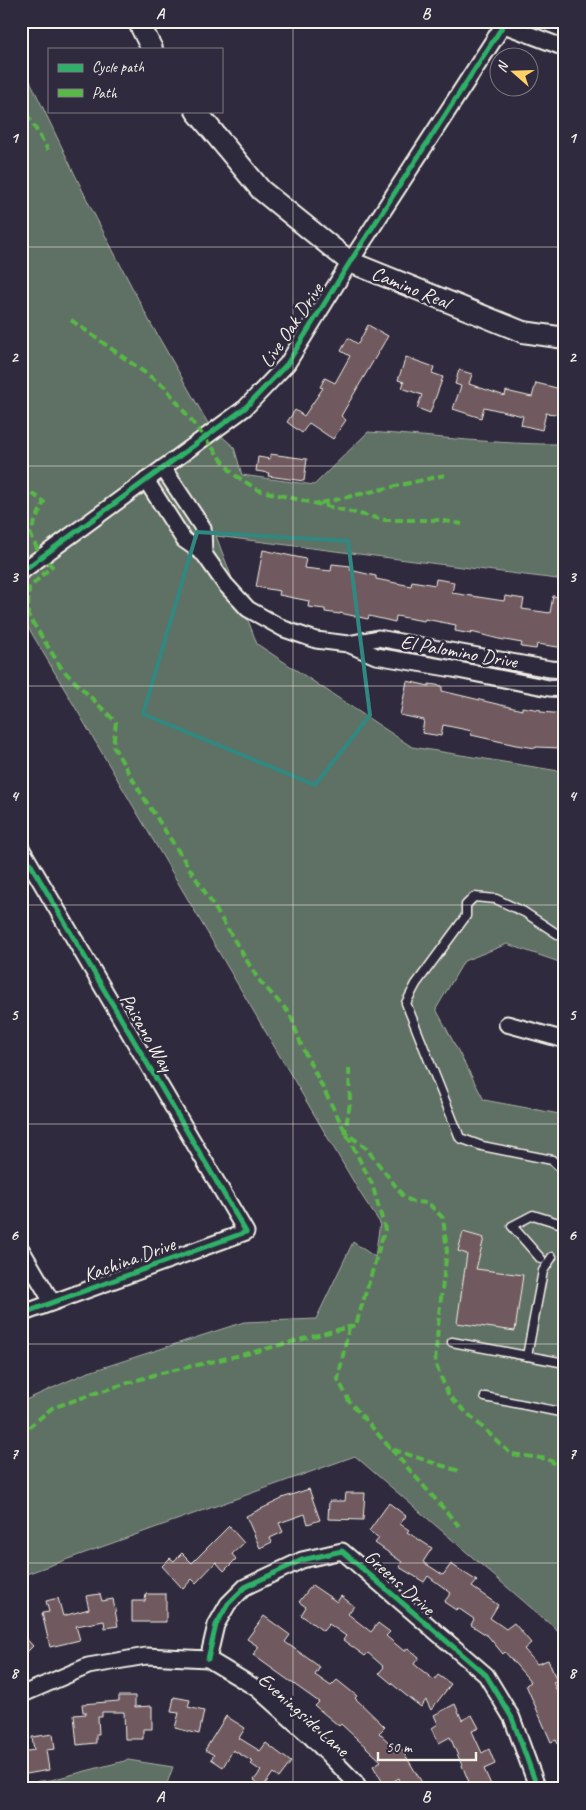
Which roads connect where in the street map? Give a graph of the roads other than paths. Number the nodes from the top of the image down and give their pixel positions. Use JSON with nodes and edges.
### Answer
{"nodes":[{"id":1,"x":138,"y":21,"type":"edge"},
{"id":2,"x":504,"y":22,"type":"edge"},
{"id":3,"x":152,"y":48,"type":"edge"},
{"id":4,"x":565,"y":48,"type":"edge"},
{"id":5,"x":197,"y":112,"type":"edge"},
{"id":6,"x":350,"y":262,"type":"junction"},
{"id":7,"x":565,"y":338,"type":"edge"},
{"id":8,"x":163,"y":468,"type":"junction"},
{"id":9,"x":146,"y":480,"type":"junction"},
{"id":10,"x":196,"y":518,"type":"junction"},
{"id":11,"x":177,"y":530,"type":"junction"},
{"id":12,"x":204,"y":554,"type":"junction"},
{"id":13,"x":21,"y":572,"type":"edge"},
{"id":14,"x":348,"y":644,"type":"junction"},
{"id":15,"x":565,"y":670,"type":"edge"},
{"id":16,"x":565,"y":689,"type":"edge"},
{"id":17,"x":21,"y":848,"type":"edge"},
{"id":18,"x":565,"y":939,"type":"edge"},
{"id":19,"x":507,"y":1024,"type":"dead end"},
{"id":20,"x":565,"y":1040,"type":"edge"},
{"id":21,"x":565,"y":1172,"type":"edge"},
{"id":22,"x":565,"y":1225,"type":"edge"},
{"id":23,"x":246,"y":1232,"type":"joint"},
{"id":24,"x":21,"y":1249,"type":"edge"},
{"id":25,"x":552,"y":1257,"type":"dead end"},
{"id":26,"x":541,"y":1259,"type":"dead end"},
{"id":27,"x":52,"y":1302,"type":"junction"},
{"id":28,"x":21,"y":1314,"type":"edge"},
{"id":29,"x":452,"y":1342,"type":"dead end"},
{"id":30,"x":527,"y":1356,"type":"junction"},
{"id":31,"x":565,"y":1363,"type":"edge"},
{"id":32,"x":485,"y":1397,"type":"dead end"},
{"id":33,"x":565,"y":1413,"type":"edge"},
{"id":34,"x":208,"y":1659,"type":"junction"},
{"id":35,"x":23,"y":1694,"type":"dead end"},
{"id":36,"x":359,"y":1789,"type":"edge"},
{"id":37,"x":538,"y":1789,"type":"edge"}],
"edges":[{"from":1,"to":3,"type":"main road"},
{"from":2,"to":4,"type":"street"},
{"from":2,"to":6,"type":"street","name":"Live Oak Drive"},
{"from":5,"to":6,"type":"main road","name":"Camino Real"},
{"from":6,"to":7,"type":"main road","name":"Camino Real"},
{"from":6,"to":8,"type":"street","name":"Live Oak Drive"},
{"from":8,"to":9,"type":"street","name":"Live Oak Drive"},
{"from":8,"to":10,"type":"street"},
{"from":9,"to":11,"type":"street","name":"El Palomino Drive"},
{"from":9,"to":13,"type":"street","name":"Live Oak Drive"},
{"from":10,"to":11,"type":"street"},
{"from":10,"to":12,"type":"street"},
{"from":11,"to":12,"type":"street","name":"El Palomino Drive"},
{"from":12,"to":14,"type":"street","name":"El Palomino Drive"},
{"from":14,"to":15,"type":"street","name":"El Palomino Drive"},
{"from":14,"to":16,"type":"street","name":"El Palomino Drive"},
{"from":17,"to":23,"type":"street","name":"Paisano Way"},
{"from":18,"to":21,"type":"lane"},
{"from":19,"to":20,"type":"street"},
{"from":22,"to":26,"type":"lane"},
{"from":23,"to":27,"type":"street","name":"Kachina Drive"},
{"from":24,"to":27,"type":"street"},
{"from":25,"to":30,"type":"lane"},
{"from":27,"to":28,"type":"street","name":"Kachina Drive"},
{"from":29,"to":30,"type":"lane"},
{"from":30,"to":31,"type":"lane"},
{"from":32,"to":33,"type":"lane"},
{"from":34,"to":35,"type":"street","name":"Eveningside Lane"},
{"from":34,"to":36,"type":"street","name":"Eveningside Lane"},
{"from":34,"to":37,"type":"street","name":"Greens Drive"}]}
